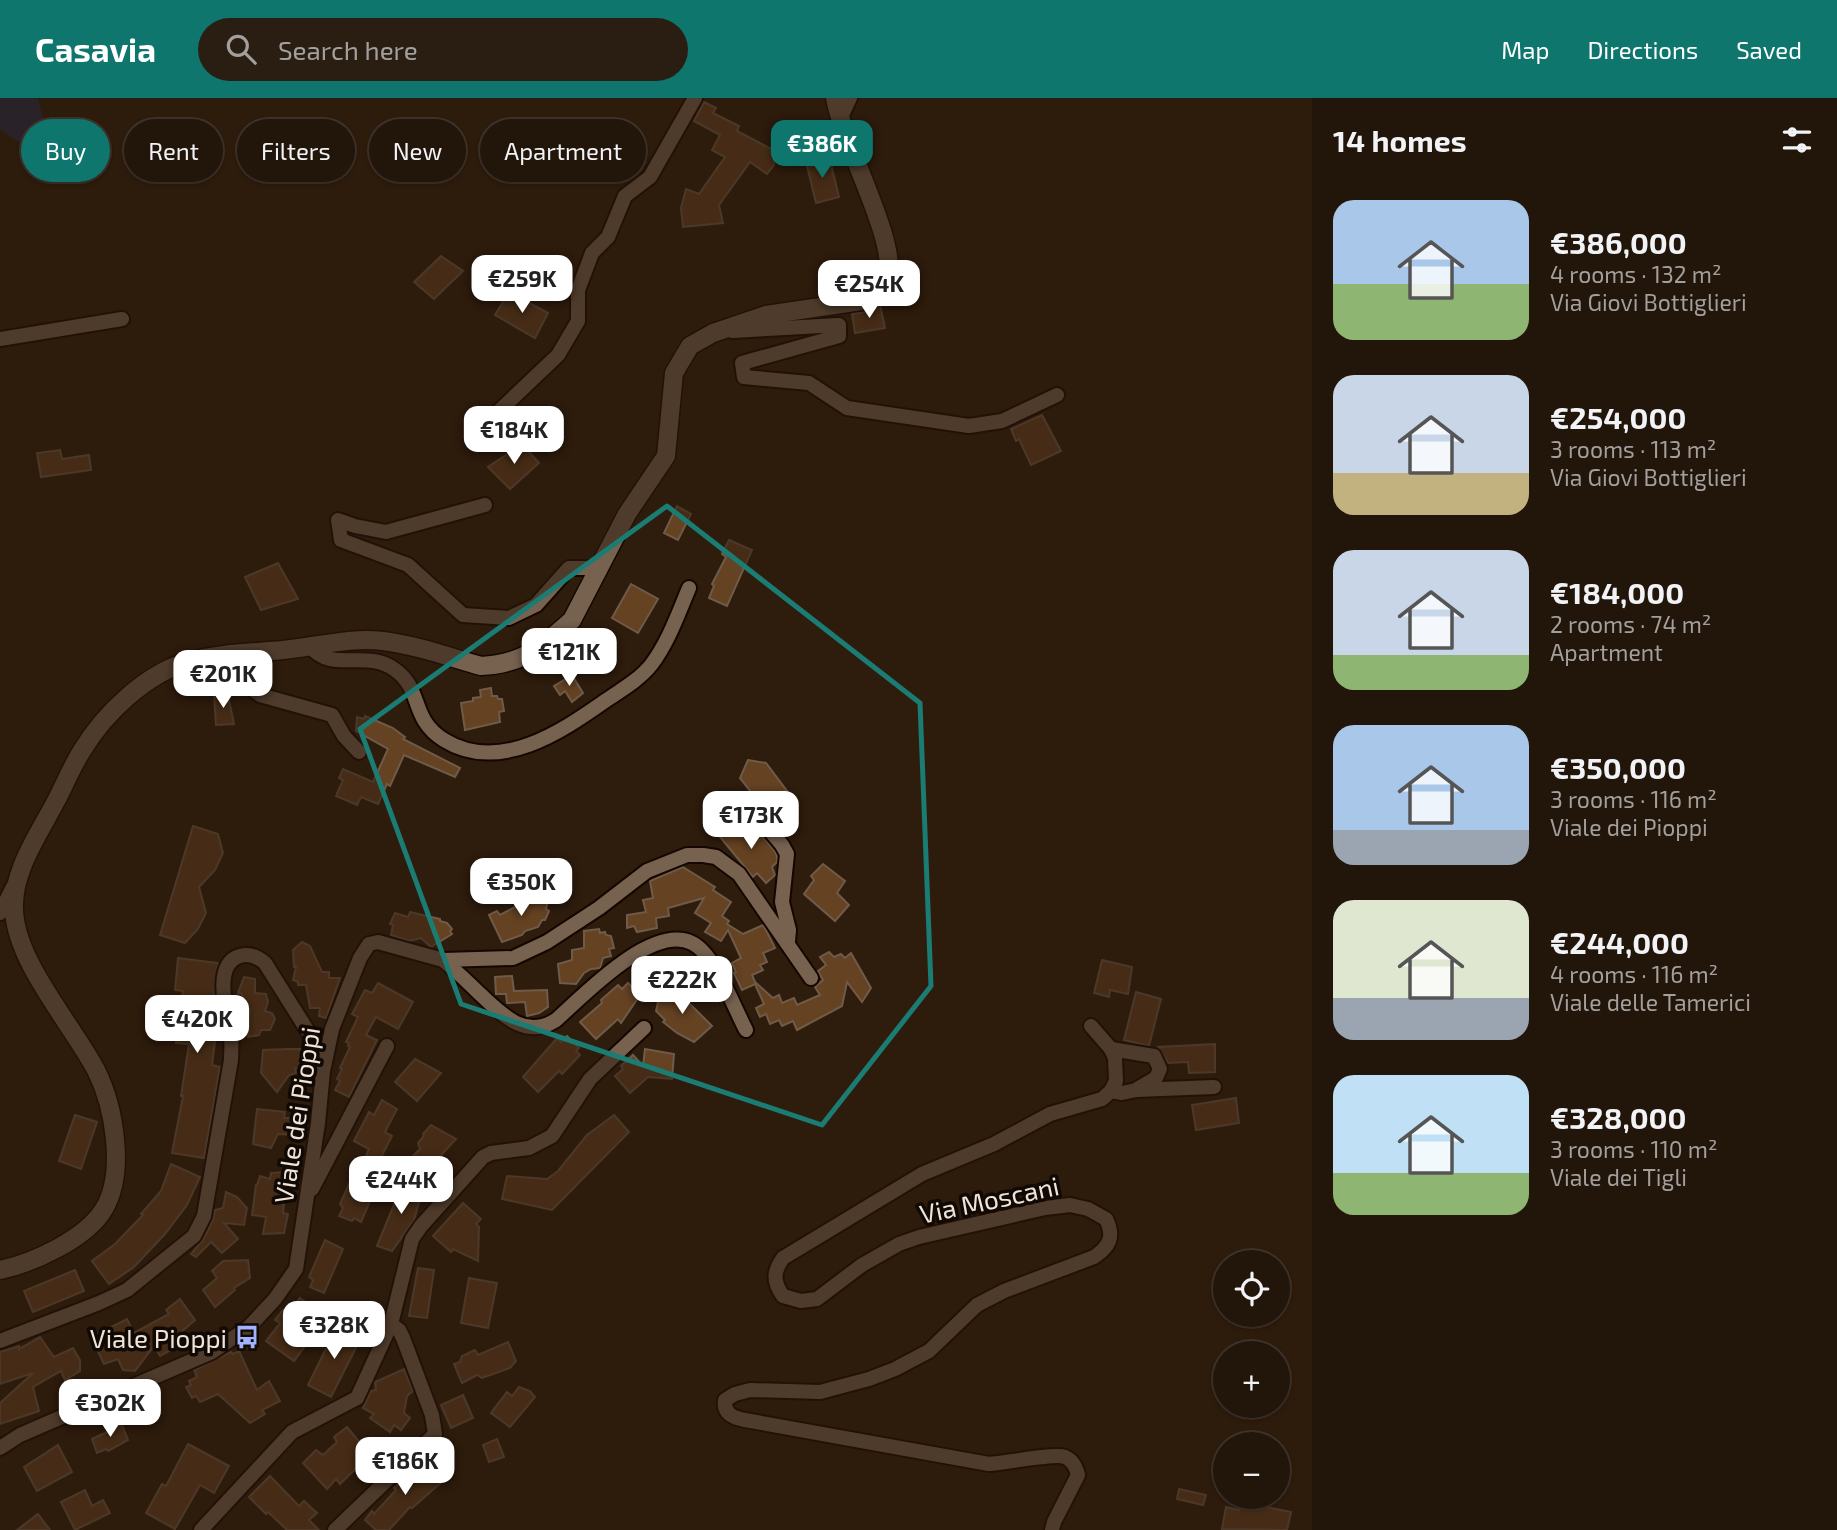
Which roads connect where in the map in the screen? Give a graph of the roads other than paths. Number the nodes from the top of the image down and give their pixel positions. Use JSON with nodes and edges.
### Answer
{"nodes":[{"id":1,"x":695,"y":98,"type":"edge"},
{"id":2,"x":835,"y":98,"type":"edge"},
{"id":3,"x":850,"y":98,"type":"edge"},
{"id":4,"x":840,"y":119,"type":"junction"},
{"id":5,"x":122,"y":319,"type":"dead end"},
{"id":6,"x":713,"y":332,"type":"junction"},
{"id":7,"x":0,"y":339,"type":"edge"},
{"id":8,"x":1057,"y":395,"type":"dead end"},
{"id":9,"x":498,"y":412,"type":"dead end"},
{"id":10,"x":485,"y":505,"type":"dead end"},
{"id":11,"x":598,"y":568,"type":"junction"},
{"id":12,"x":689,"y":589,"type":"dead end"},
{"id":13,"x":311,"y":647,"type":"junction"},
{"id":14,"x":186,"y":662,"type":"junction"},
{"id":15,"x":359,"y":752,"type":"dead end"},
{"id":16,"x":751,"y":808,"type":"dead end"},
{"id":17,"x":16,"y":883,"type":"junction"},
{"id":18,"x":0,"y":914,"type":"edge"},
{"id":19,"x":788,"y":941,"type":"junction"},
{"id":20,"x":443,"y":960,"type":"junction"},
{"id":21,"x":811,"y":978,"type":"dead end"},
{"id":22,"x":1091,"y":1026,"type":"dead end"},
{"id":23,"x":644,"y":1028,"type":"dead end"},
{"id":24,"x":746,"y":1030,"type":"dead end"},
{"id":25,"x":387,"y":1046,"type":"dead end"},
{"id":26,"x":1111,"y":1049,"type":"junction"},
{"id":27,"x":323,"y":1071,"type":"junction"},
{"id":28,"x":1214,"y":1087,"type":"dead end"},
{"id":29,"x":1136,"y":1090,"type":"junction"},
{"id":30,"x":1111,"y":1091,"type":"junction"},
{"id":31,"x":307,"y":1200,"type":"junction"},
{"id":32,"x":0,"y":1270,"type":"edge"},
{"id":33,"x":391,"y":1324,"type":"junction"},
{"id":34,"x":0,"y":1341,"type":"edge"},
{"id":35,"x":0,"y":1435,"type":"edge"},
{"id":36,"x":16,"y":1437,"type":"junction"},
{"id":37,"x":0,"y":1448,"type":"edge"},
{"id":38,"x":201,"y":1530,"type":"edge"},
{"id":39,"x":335,"y":1530,"type":"edge"},
{"id":40,"x":1052,"y":1530,"type":"edge"}],
"edges":[{"from":1,"to":9,"type":"street"},
{"from":2,"to":4,"type":"street"},
{"from":3,"to":4,"type":"street"},
{"from":4,"to":6,"type":"street"},
{"from":5,"to":7,"type":"street"},
{"from":6,"to":8,"type":"street"},
{"from":6,"to":11,"type":"street"},
{"from":10,"to":11,"type":"street"},
{"from":11,"to":13,"type":"street"},
{"from":12,"to":13,"type":"street"},
{"from":13,"to":14,"type":"street"},
{"from":14,"to":15,"type":"street"},
{"from":14,"to":17,"type":"street"},
{"from":16,"to":19,"type":"street","name":"Viale dei Pioppi"},
{"from":17,"to":18,"type":"street"},
{"from":17,"to":32,"type":"street"},
{"from":19,"to":20,"type":"street","name":"Viale dei Pioppi"},
{"from":19,"to":21,"type":"street","name":"Viale dei Pioppi"},
{"from":20,"to":24,"type":"street"},
{"from":20,"to":27,"type":"street","name":"Viale dei Pioppi"},
{"from":22,"to":26,"type":"street"},
{"from":23,"to":33,"type":"street"},
{"from":25,"to":31,"type":"street"},
{"from":26,"to":29,"type":"street"},
{"from":26,"to":30,"type":"street"},
{"from":27,"to":31,"type":"street","name":"Viale dei Pioppi"},
{"from":27,"to":34,"type":"street"},
{"from":28,"to":29,"type":"street"},
{"from":29,"to":30,"type":"street"},
{"from":30,"to":40,"type":"street","name":"Via Moscani"},
{"from":31,"to":36,"type":"street","name":"Viale dei Pioppi"},
{"from":33,"to":38,"type":"street"},
{"from":33,"to":39,"type":"street"},
{"from":35,"to":36,"type":"street"},
{"from":36,"to":37,"type":"street","name":"Viale dei Pioppi"}]}
